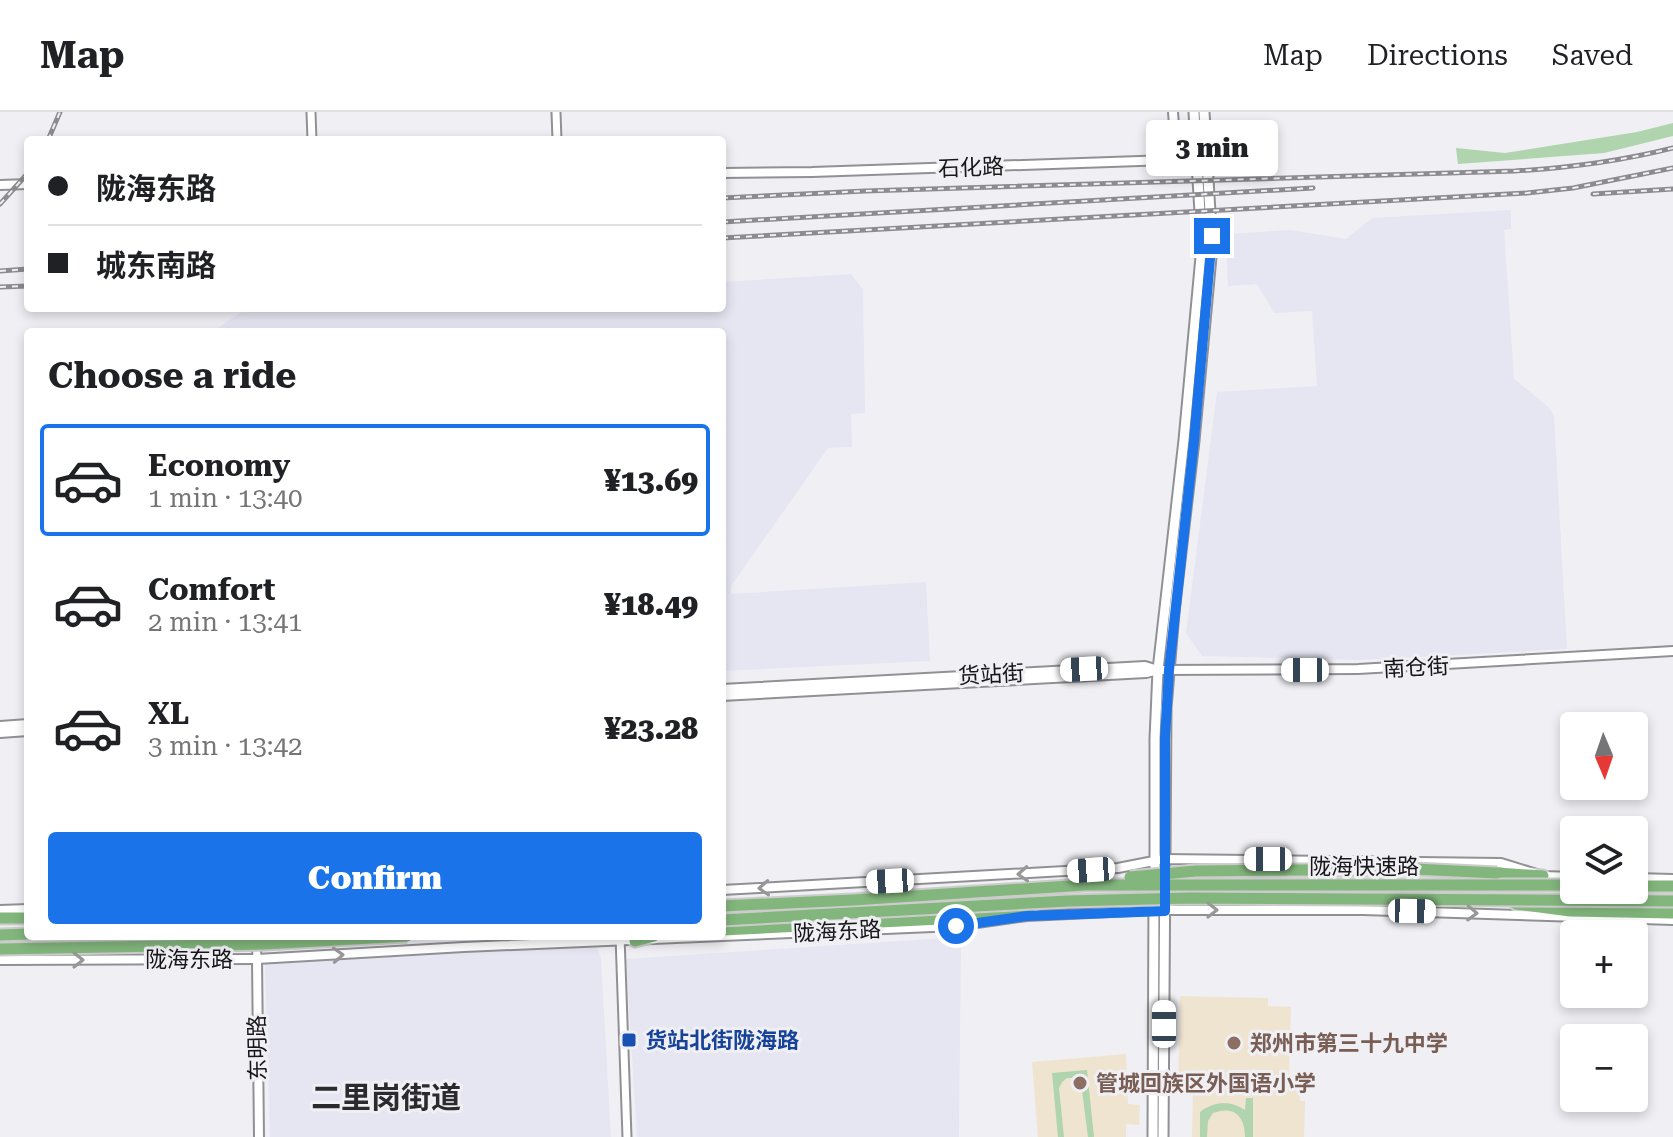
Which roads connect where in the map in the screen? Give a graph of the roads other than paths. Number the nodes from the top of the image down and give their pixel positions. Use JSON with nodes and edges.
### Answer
{"nodes":[{"id":1,"x":311,"y":112,"type":"edge"},
{"id":2,"x":556,"y":112,"type":"edge"},
{"id":3,"x":1173,"y":112,"type":"edge"},
{"id":4,"x":1194,"y":112,"type":"edge"},
{"id":5,"x":1204,"y":112,"type":"edge"},
{"id":6,"x":312,"y":136,"type":"edge"},
{"id":7,"x":557,"y":136,"type":"edge"},
{"id":8,"x":726,"y":173,"type":"edge"},
{"id":9,"x":24,"y":184,"type":"edge"},
{"id":10,"x":0,"y":185,"type":"edge"},
{"id":11,"x":1673,"y":651,"type":"edge"},
{"id":12,"x":1164,"y":670,"type":"junction"},
{"id":13,"x":726,"y":689,"type":"edge"},
{"id":14,"x":726,"y":696,"type":"edge"},
{"id":15,"x":24,"y":724,"type":"edge"},
{"id":16,"x":0,"y":726,"type":"edge"},
{"id":17,"x":24,"y":731,"type":"edge"},
{"id":18,"x":0,"y":733,"type":"edge"},
{"id":19,"x":1160,"y":860,"type":"junction"},
{"id":20,"x":1543,"y":876,"type":"junction"},
{"id":21,"x":1560,"y":877,"type":"edge"},
{"id":22,"x":1648,"y":878,"type":"edge"},
{"id":23,"x":1673,"y":879,"type":"edge"},
{"id":24,"x":1560,"y":885,"type":"edge"},
{"id":25,"x":1648,"y":886,"type":"edge"},
{"id":26,"x":1673,"y":886,"type":"edge"},
{"id":27,"x":1028,"y":889,"type":"junction"},
{"id":28,"x":726,"y":890,"type":"edge"},
{"id":29,"x":1488,"y":900,"type":"junction"},
{"id":30,"x":1673,"y":901,"type":"edge"},
{"id":31,"x":1039,"y":903,"type":"junction"},
{"id":32,"x":726,"y":906,"type":"edge"},
{"id":33,"x":24,"y":909,"type":"edge"},
{"id":34,"x":0,"y":910,"type":"edge"},
{"id":35,"x":1154,"y":910,"type":"junction"},
{"id":36,"x":1165,"y":911,"type":"junction"},
{"id":37,"x":1673,"y":913,"type":"edge"},
{"id":38,"x":0,"y":918,"type":"edge"},
{"id":39,"x":22,"y":918,"type":"edge"},
{"id":40,"x":726,"y":920,"type":"edge"},
{"id":41,"x":1673,"y":920,"type":"edge"},
{"id":42,"x":726,"y":930,"type":"edge"},
{"id":43,"x":24,"y":934,"type":"edge"},
{"id":44,"x":0,"y":935,"type":"edge"},
{"id":45,"x":726,"y":937,"type":"edge"},
{"id":46,"x":256,"y":940,"type":"edge"},
{"id":47,"x":336,"y":940,"type":"edge"},
{"id":48,"x":600,"y":940,"type":"edge"},
{"id":49,"x":620,"y":940,"type":"edge"},
{"id":50,"x":628,"y":940,"type":"edge"},
{"id":51,"x":639,"y":940,"type":"edge"},
{"id":52,"x":656,"y":940,"type":"edge"},
{"id":53,"x":635,"y":941,"type":"junction"},
{"id":54,"x":0,"y":949,"type":"edge"},
{"id":55,"x":257,"y":959,"type":"junction"},
{"id":56,"x":0,"y":960,"type":"edge"},
{"id":57,"x":259,"y":1137,"type":"edge"},
{"id":58,"x":627,"y":1137,"type":"edge"},
{"id":59,"x":1153,"y":1137,"type":"edge"},
{"id":60,"x":1163,"y":1137,"type":"edge"}],
"edges":[{"from":1,"to":6,"type":"street"},
{"from":2,"to":7,"type":"street"},
{"from":3,"to":8,"type":"street","name":"石化路"},
{"from":4,"to":12,"type":"main road"},
{"from":5,"to":12,"type":"main road"},
{"from":9,"to":10,"type":"street"},
{"from":11,"to":12,"type":"street","name":"南仓街"},
{"from":12,"to":13,"type":"street","name":"货站街"},
{"from":12,"to":14,"type":"street","name":"货站街"},
{"from":12,"to":19,"type":"main road"},
{"from":15,"to":16,"type":"street"},
{"from":17,"to":18,"type":"street"},
{"from":19,"to":20,"type":"street"},
{"from":19,"to":28,"type":"street","one_way":true},
{"from":19,"to":35,"type":"main road"},
{"from":19,"to":36,"type":"main road"},
{"from":20,"to":21,"type":"street"},
{"from":20,"to":27,"type":"highway","bridge":true},
{"from":22,"to":23,"type":"street"},
{"from":24,"to":27,"type":"highway","name":"陇海快速路","bridge":true},
{"from":25,"to":26,"type":"highway"},
{"from":27,"to":32,"type":"highway","name":"陇海快速路","bridge":true},
{"from":29,"to":30,"type":"highway","name":"陇海快速路","bridge":true},
{"from":29,"to":31,"type":"highway","name":"陇海快速路","bridge":true},
{"from":29,"to":37,"type":"highway","bridge":true},
{"from":31,"to":40,"type":"highway","name":"陇海快速路","bridge":true},
{"from":31,"to":42,"type":"highway","bridge":true},
{"from":33,"to":34,"type":"street"},
{"from":35,"to":36,"type":"street","name":"陇海东路"},
{"from":35,"to":45,"type":"street","name":"陇海东路"},
{"from":35,"to":59,"type":"main road"},
{"from":36,"to":41,"type":"street","name":"陇海东路","one_way":true},
{"from":36,"to":60,"type":"main road"},
{"from":38,"to":39,"type":"highway"},
{"from":43,"to":44,"type":"highway"},
{"from":46,"to":55,"type":"street"},
{"from":47,"to":54,"type":"highway","bridge":true},
{"from":55,"to":48,"type":"street","name":"陇海东路","one_way":true},
{"from":49,"to":58,"type":"street"},
{"from":50,"to":53,"type":"street","name":"陇海东路"},
{"from":51,"to":53,"type":"highway"},
{"from":52,"to":53,"type":"street","name":"陇海东路"},
{"from":56,"to":55,"type":"street","name":"陇海东路","one_way":true},
{"from":55,"to":57,"type":"street","name":"东明路"}]}
